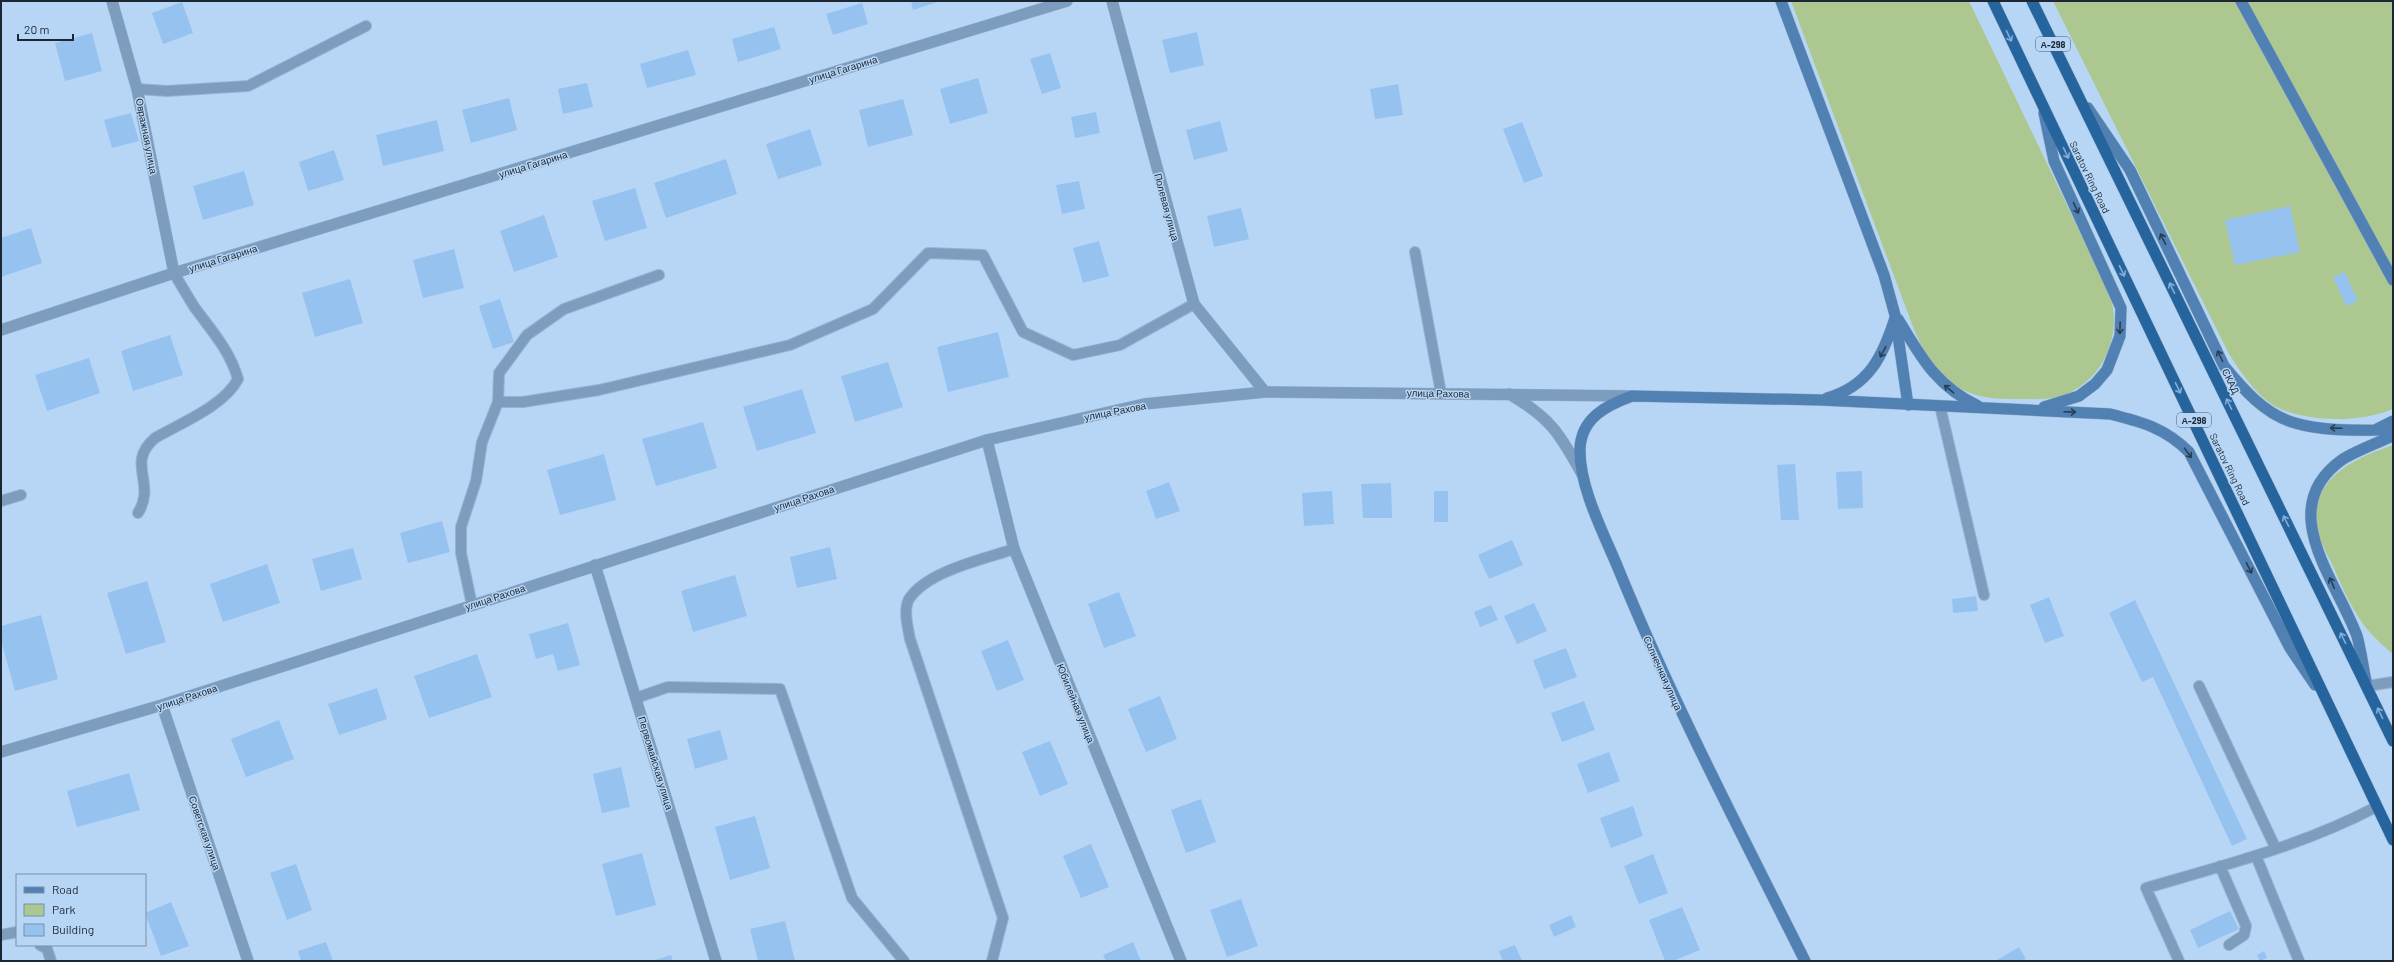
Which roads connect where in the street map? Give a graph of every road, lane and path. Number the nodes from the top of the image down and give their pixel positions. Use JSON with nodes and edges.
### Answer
{"nodes":[{"id":1,"x":112,"y":1,"type":"edge"},
{"id":2,"x":1067,"y":1,"type":"edge"},
{"id":3,"x":1112,"y":1,"type":"edge"},
{"id":4,"x":1781,"y":1,"type":"edge"},
{"id":5,"x":1992,"y":1,"type":"edge"},
{"id":6,"x":2032,"y":1,"type":"edge"},
{"id":7,"x":2241,"y":1,"type":"edge"},
{"id":8,"x":366,"y":26,"type":"dead end"},
{"id":9,"x":2074,"y":87,"type":"junction"},
{"id":10,"x":137,"y":88,"type":"junction"},
{"id":11,"x":2042,"y":105,"type":"junction"},
{"id":12,"x":1415,"y":252,"type":"dead end"},
{"id":13,"x":174,"y":273,"type":"junction"},
{"id":14,"x":659,"y":275,"type":"dead end"},
{"id":15,"x":2393,"y":280,"type":"edge"},
{"id":16,"x":1194,"y":304,"type":"junction"},
{"id":17,"x":1895,"y":315,"type":"junction"},
{"id":18,"x":1,"y":330,"type":"edge"},
{"id":19,"x":1265,"y":392,"type":"junction"},
{"id":20,"x":1441,"y":392,"type":"junction"},
{"id":21,"x":1508,"y":394,"type":"junction"},
{"id":22,"x":1632,"y":396,"type":"junction"},
{"id":23,"x":1821,"y":400,"type":"junction"},
{"id":24,"x":498,"y":402,"type":"junction"},
{"id":25,"x":1908,"y":405,"type":"junction"},
{"id":26,"x":1940,"y":406,"type":"junction"},
{"id":27,"x":1983,"y":408,"type":"junction"},
{"id":28,"x":2031,"y":409,"type":"junction"},
{"id":29,"x":2393,"y":421,"type":"edge"},
{"id":30,"x":2375,"y":430,"type":"junction"},
{"id":31,"x":2393,"y":430,"type":"edge"},
{"id":32,"x":2393,"y":436,"type":"edge"},
{"id":33,"x":987,"y":440,"type":"junction"},
{"id":34,"x":1583,"y":476,"type":"junction"},
{"id":35,"x":21,"y":495,"type":"dead end"},
{"id":36,"x":1,"y":501,"type":"edge"},
{"id":37,"x":138,"y":513,"type":"dead end"},
{"id":38,"x":1014,"y":549,"type":"junction"},
{"id":39,"x":595,"y":565,"type":"junction"},
{"id":40,"x":1984,"y":595,"type":"dead end"},
{"id":41,"x":472,"y":604,"type":"junction"},
{"id":42,"x":2393,"y":682,"type":"edge"},
{"id":43,"x":2199,"y":686,"type":"dead end"},
{"id":44,"x":2367,"y":686,"type":"junction"},
{"id":45,"x":636,"y":698,"type":"junction"},
{"id":46,"x":162,"y":705,"type":"junction"},
{"id":47,"x":2332,"y":708,"type":"junction"},
{"id":48,"x":2393,"y":740,"type":"edge"},
{"id":49,"x":1,"y":752,"type":"edge"},
{"id":50,"x":2376,"y":807,"type":"junction"},
{"id":51,"x":2393,"y":840,"type":"edge"},
{"id":52,"x":2276,"y":849,"type":"junction"},
{"id":53,"x":2256,"y":856,"type":"junction"},
{"id":54,"x":2220,"y":866,"type":"junction"},
{"id":55,"x":16,"y":932,"type":"edge"},
{"id":56,"x":1,"y":935,"type":"edge"},
{"id":57,"x":2229,"y":945,"type":"dead end"},
{"id":58,"x":42,"y":946,"type":"edge"},
{"id":59,"x":51,"y":961,"type":"edge"},
{"id":60,"x":248,"y":961,"type":"edge"},
{"id":61,"x":716,"y":961,"type":"edge"},
{"id":62,"x":904,"y":961,"type":"edge"},
{"id":63,"x":992,"y":961,"type":"edge"},
{"id":64,"x":1181,"y":961,"type":"edge"},
{"id":65,"x":1805,"y":961,"type":"edge"},
{"id":66,"x":2179,"y":961,"type":"edge"},
{"id":67,"x":2299,"y":961,"type":"edge"}],
"edges":[{"from":1,"to":10,"type":"street","name":"Овражная улица"},
{"from":2,"to":13,"type":"street","name":"улица Гагарина"},
{"from":3,"to":16,"type":"street","name":"Полевая улица"},
{"from":4,"to":17,"type":"main road"},
{"from":5,"to":11,"type":"highway","name":"Saratov Ring Road","number":"А-298","one_way":true},
{"from":6,"to":9,"type":"highway","number":"А-298"},
{"from":7,"to":15,"type":"main road"},
{"from":8,"to":10,"type":"lane"},
{"from":30,"to":9,"type":"main road","one_way":true},
{"from":44,"to":9,"type":"highway","name":"СКАД","number":"А-298","one_way":true},
{"from":10,"to":13,"type":"street","name":"Овражная улица"},
{"from":11,"to":28,"type":"main road","one_way":true},
{"from":11,"to":47,"type":"highway","name":"Saratov Ring Road","number":"А-298","one_way":true},
{"from":12,"to":20,"type":"lane"},
{"from":13,"to":18,"type":"street","name":"улица Гагарина"},
{"from":13,"to":37,"type":"lane"},
{"from":14,"to":24,"type":"lane"},
{"from":16,"to":19,"type":"street","name":"Полевая улица"},
{"from":16,"to":24,"type":"lane"},
{"from":17,"to":23,"type":"main road","one_way":true},
{"from":17,"to":25,"type":"main road"},
{"from":27,"to":17,"type":"main road","one_way":true},
{"from":19,"to":20,"type":"street","name":"улица Рахова"},
{"from":19,"to":33,"type":"street","name":"улица Рахова"},
{"from":20,"to":21,"type":"street","name":"улица Рахова"},
{"from":21,"to":22,"type":"street","name":"улица Рахова"},
{"from":21,"to":34,"type":"street"},
{"from":22,"to":23,"type":"main road"},
{"from":22,"to":34,"type":"main road","name":"Солнечная улица"},
{"from":23,"to":25,"type":"main road"},
{"from":24,"to":41,"type":"lane"},
{"from":25,"to":26,"type":"main road"},
{"from":26,"to":27,"type":"main road"},
{"from":26,"to":40,"type":"lane"},
{"from":27,"to":28,"type":"main road"},
{"from":28,"to":47,"type":"main road","one_way":true},
{"from":29,"to":30,"type":"main road"},
{"from":30,"to":31,"type":"main road"},
{"from":44,"to":32,"type":"main road","one_way":true},
{"from":33,"to":38,"type":"street","name":"Юбилейная улица"},
{"from":33,"to":39,"type":"street","name":"улица Рахова"},
{"from":34,"to":65,"type":"main road","name":"Солнечная улица"},
{"from":35,"to":36,"type":"lane"},
{"from":38,"to":63,"type":"lane"},
{"from":38,"to":64,"type":"street","name":"Юбилейная улица"},
{"from":39,"to":41,"type":"street","name":"улица Рахова"},
{"from":39,"to":45,"type":"street","name":"Первомайская улица"},
{"from":41,"to":46,"type":"street","name":"улица Рахова"},
{"from":42,"to":44,"type":"lane"},
{"from":43,"to":52,"type":"lane"},
{"from":48,"to":44,"type":"highway","number":"А-298","one_way":true},
{"from":45,"to":61,"type":"street","name":"Первомайская улица"},
{"from":45,"to":62,"type":"lane"},
{"from":46,"to":49,"type":"street","name":"улица Рахова"},
{"from":46,"to":60,"type":"street","name":"Советская улица"},
{"from":47,"to":50,"type":"highway","name":"Saratov Ring Road","number":"А-298"},
{"from":50,"to":51,"type":"highway","name":"Saratov Ring Road","number":"А-298"},
{"from":50,"to":52,"type":"lane"},
{"from":52,"to":53,"type":"lane"},
{"from":53,"to":54,"type":"lane"},
{"from":53,"to":67,"type":"lane"},
{"from":54,"to":57,"type":"lane"},
{"from":54,"to":66,"type":"lane"},
{"from":55,"to":56,"type":"lane"},
{"from":58,"to":59,"type":"lane"}]}
